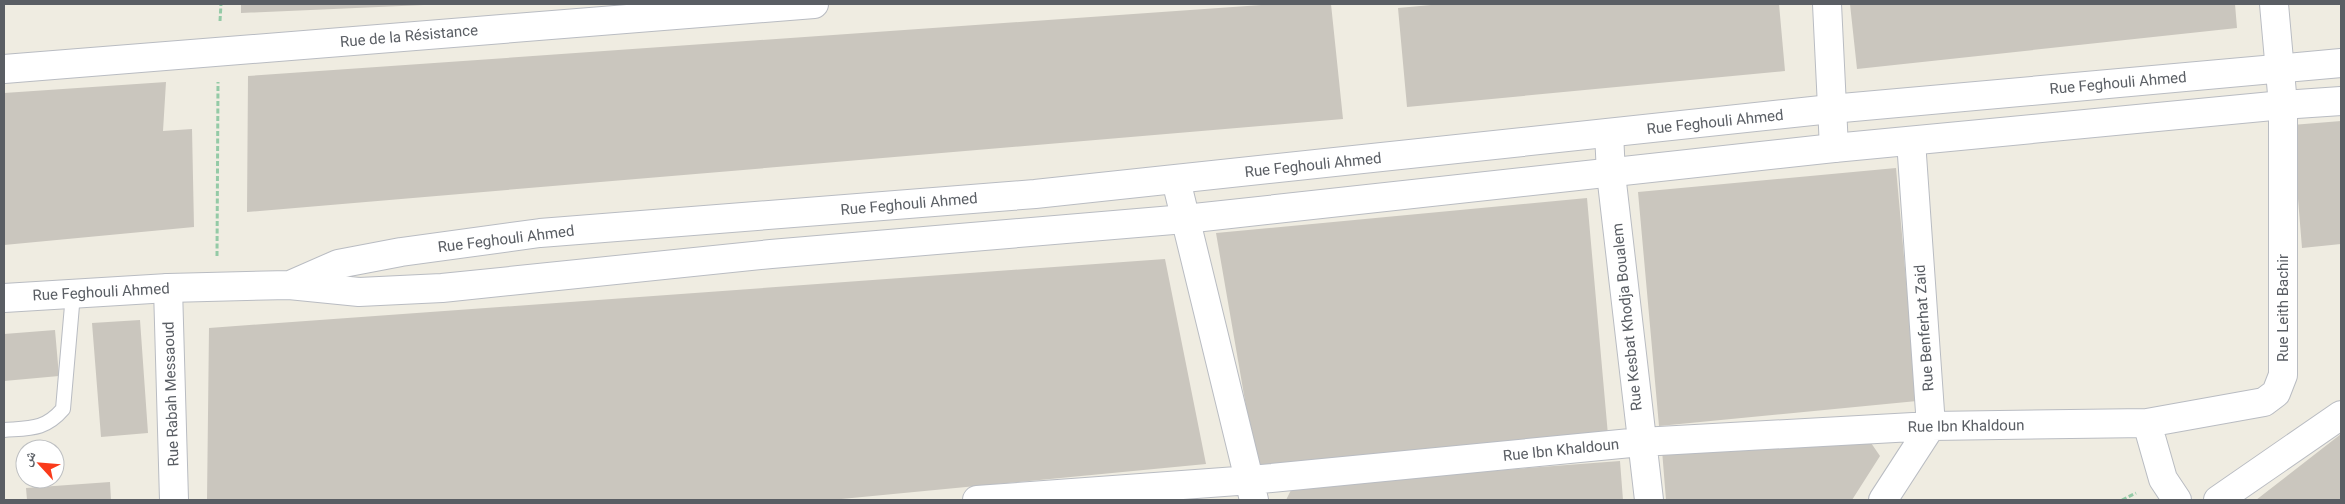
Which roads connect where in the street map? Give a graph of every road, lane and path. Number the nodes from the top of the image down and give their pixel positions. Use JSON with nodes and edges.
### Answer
{"nodes":[{"id":1,"x":221,"y":4,"type":"edge"},
{"id":2,"x":814,"y":4,"type":"edge"},
{"id":3,"x":1827,"y":4,"type":"edge"},
{"id":4,"x":2274,"y":4,"type":"edge"},
{"id":5,"x":218,"y":52,"type":"junction"},
{"id":6,"x":2341,"y":63,"type":"edge"},
{"id":7,"x":2280,"y":68,"type":"junction"},
{"id":8,"x":4,"y":69,"type":"edge"},
{"id":9,"x":2341,"y":101,"type":"edge"},
{"id":10,"x":2283,"y":105,"type":"junction"},
{"id":11,"x":1831,"y":109,"type":"junction"},
{"id":12,"x":1609,"y":133,"type":"junction"},
{"id":13,"x":1911,"y":141,"type":"junction"},
{"id":14,"x":1834,"y":148,"type":"junction"},
{"id":15,"x":1611,"y":174,"type":"junction"},
{"id":16,"x":1176,"y":180,"type":"junction"},
{"id":17,"x":1185,"y":219,"type":"junction"},
{"id":18,"x":289,"y":285,"type":"junction"},
{"id":19,"x":168,"y":288,"type":"junction"},
{"id":20,"x":217,"y":288,"type":"junction"},
{"id":21,"x":73,"y":294,"type":"junction"},
{"id":22,"x":4,"y":298,"type":"edge"},
{"id":23,"x":2341,"y":415,"type":"edge"},
{"id":24,"x":2147,"y":423,"type":"junction"},
{"id":25,"x":1931,"y":426,"type":"junction"},
{"id":26,"x":4,"y":430,"type":"edge"},
{"id":27,"x":1641,"y":442,"type":"junction"},
{"id":28,"x":1252,"y":490,"type":"edge"},
{"id":29,"x":174,"y":500,"type":"edge"},
{"id":30,"x":977,"y":500,"type":"edge"},
{"id":31,"x":1649,"y":500,"type":"edge"},
{"id":32,"x":1883,"y":500,"type":"edge"},
{"id":33,"x":2177,"y":500,"type":"edge"},
{"id":34,"x":2218,"y":500,"type":"edge"}],
"edges":[{"from":1,"to":5,"type":"path"},
{"from":2,"to":5,"type":"street","name":"Rue de la Résistance"},
{"from":3,"to":11,"type":"street"},
{"from":4,"to":7,"type":"street","name":"Rue Leith Bachir"},
{"from":5,"to":8,"type":"street","name":"Rue de la Résistance"},
{"from":5,"to":20,"type":"path"},
{"from":6,"to":7,"type":"street","name":"Rue Feghouli Ahmed"},
{"from":7,"to":10,"type":"street","name":"Rue Leith Bachir"},
{"from":7,"to":11,"type":"street","name":"Rue Feghouli Ahmed"},
{"from":9,"to":10,"type":"street","name":"Rue Feghouli Ahmed"},
{"from":10,"to":13,"type":"street","name":"Rue Feghouli Ahmed"},
{"from":10,"to":24,"type":"street","name":"Rue Leith Bachir"},
{"from":11,"to":12,"type":"street","name":"Rue Feghouli Ahmed"},
{"from":11,"to":14,"type":"street"},
{"from":12,"to":15,"type":"street","name":"Rue Kesbat Khodja Boualem"},
{"from":12,"to":16,"type":"street","name":"Rue Feghouli Ahmed"},
{"from":13,"to":14,"type":"street","name":"Rue Feghouli Ahmed"},
{"from":13,"to":25,"type":"street","name":"Rue Benferhat Zaid"},
{"from":14,"to":15,"type":"street","name":"Rue Feghouli Ahmed"},
{"from":15,"to":17,"type":"street","name":"Rue Feghouli Ahmed"},
{"from":15,"to":27,"type":"street","name":"Rue Kesbat Khodja Boualem"},
{"from":16,"to":17,"type":"street"},
{"from":16,"to":18,"type":"street","name":"Rue Feghouli Ahmed"},
{"from":17,"to":18,"type":"street","name":"Rue Feghouli Ahmed"},
{"from":17,"to":28,"type":"street"},
{"from":18,"to":20,"type":"street","name":"Rue Feghouli Ahmed"},
{"from":19,"to":20,"type":"street","name":"Rue Feghouli Ahmed"},
{"from":19,"to":21,"type":"street","name":"Rue Feghouli Ahmed"},
{"from":19,"to":29,"type":"street","name":"Rue Rabah Messaoud"},
{"from":21,"to":22,"type":"street","name":"Rue Feghouli Ahmed"},
{"from":21,"to":26,"type":"lane"},
{"from":23,"to":34,"type":"street"},
{"from":24,"to":25,"type":"street","name":"Rue Ibn Khaldoun"},
{"from":24,"to":33,"type":"street"},
{"from":25,"to":27,"type":"street","name":"Rue Ibn Khaldoun"},
{"from":25,"to":32,"type":"street"},
{"from":27,"to":28,"type":"street","name":"Rue Ibn Khaldoun"},
{"from":27,"to":31,"type":"street","name":"Rue Kesbat Khodja Boualem"},
{"from":28,"to":30,"type":"street","name":"Rue Ibn Khaldoun"}]}
